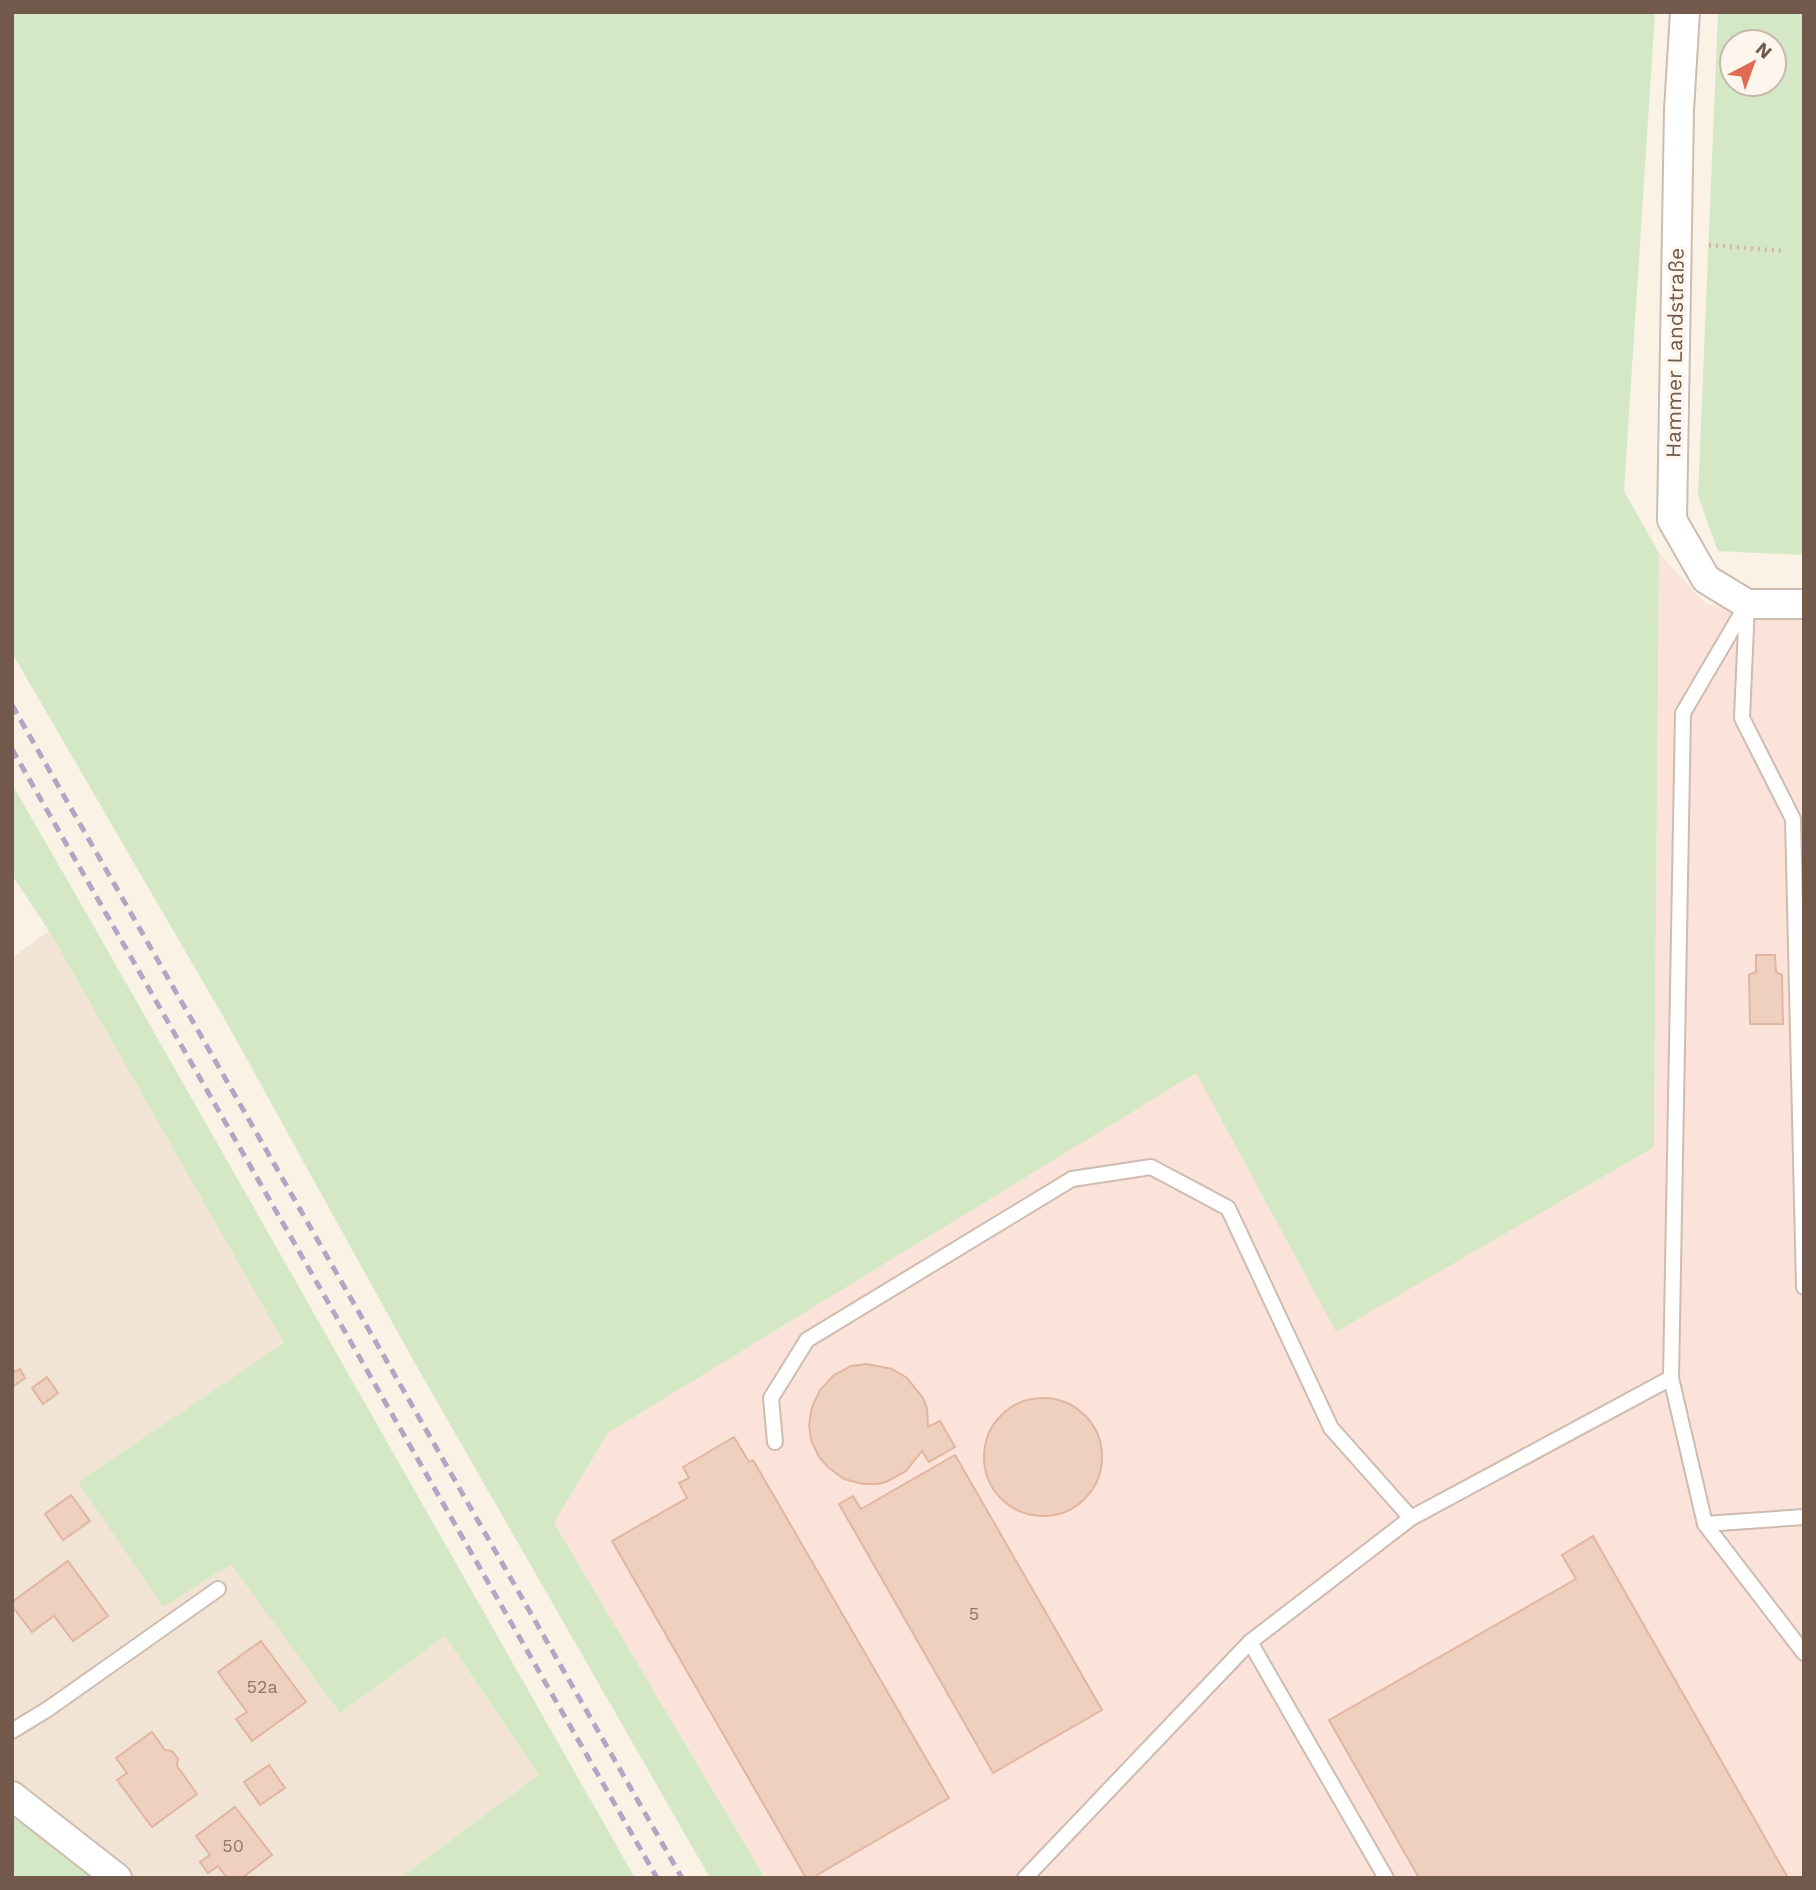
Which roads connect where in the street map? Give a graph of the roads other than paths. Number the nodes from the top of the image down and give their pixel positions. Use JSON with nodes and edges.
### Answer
{"nodes":[{"id":1,"x":1685,"y":12,"type":"edge"},
{"id":2,"x":1747,"y":604,"type":"junction"},
{"id":3,"x":1804,"y":604,"type":"edge"},
{"id":4,"x":1804,"y":1287,"type":"edge"},
{"id":5,"x":1671,"y":1378,"type":"junction"},
{"id":6,"x":775,"y":1442,"type":"dead end"},
{"id":7,"x":1804,"y":1517,"type":"edge"},
{"id":8,"x":1411,"y":1518,"type":"junction"},
{"id":9,"x":1705,"y":1524,"type":"junction"},
{"id":10,"x":218,"y":1589,"type":"dead end"},
{"id":11,"x":1250,"y":1642,"type":"junction"},
{"id":12,"x":1804,"y":1653,"type":"edge"},
{"id":13,"x":12,"y":1731,"type":"edge"},
{"id":14,"x":12,"y":1796,"type":"edge"},
{"id":15,"x":117,"y":1878,"type":"edge"},
{"id":16,"x":1025,"y":1878,"type":"edge"},
{"id":17,"x":1386,"y":1878,"type":"edge"}],
"edges":[{"from":1,"to":2,"type":"street","name":"Hammer Landstraße"},
{"from":2,"to":3,"type":"street"},
{"from":2,"to":4,"type":"lane"},
{"from":2,"to":5,"type":"lane"},
{"from":5,"to":8,"type":"lane"},
{"from":5,"to":9,"type":"lane"},
{"from":6,"to":8,"type":"lane"},
{"from":7,"to":9,"type":"lane"},
{"from":8,"to":11,"type":"lane"},
{"from":9,"to":12,"type":"lane"},
{"from":10,"to":13,"type":"lane"},
{"from":11,"to":16,"type":"lane"},
{"from":11,"to":17,"type":"lane"},
{"from":14,"to":15,"type":"street"}]}
